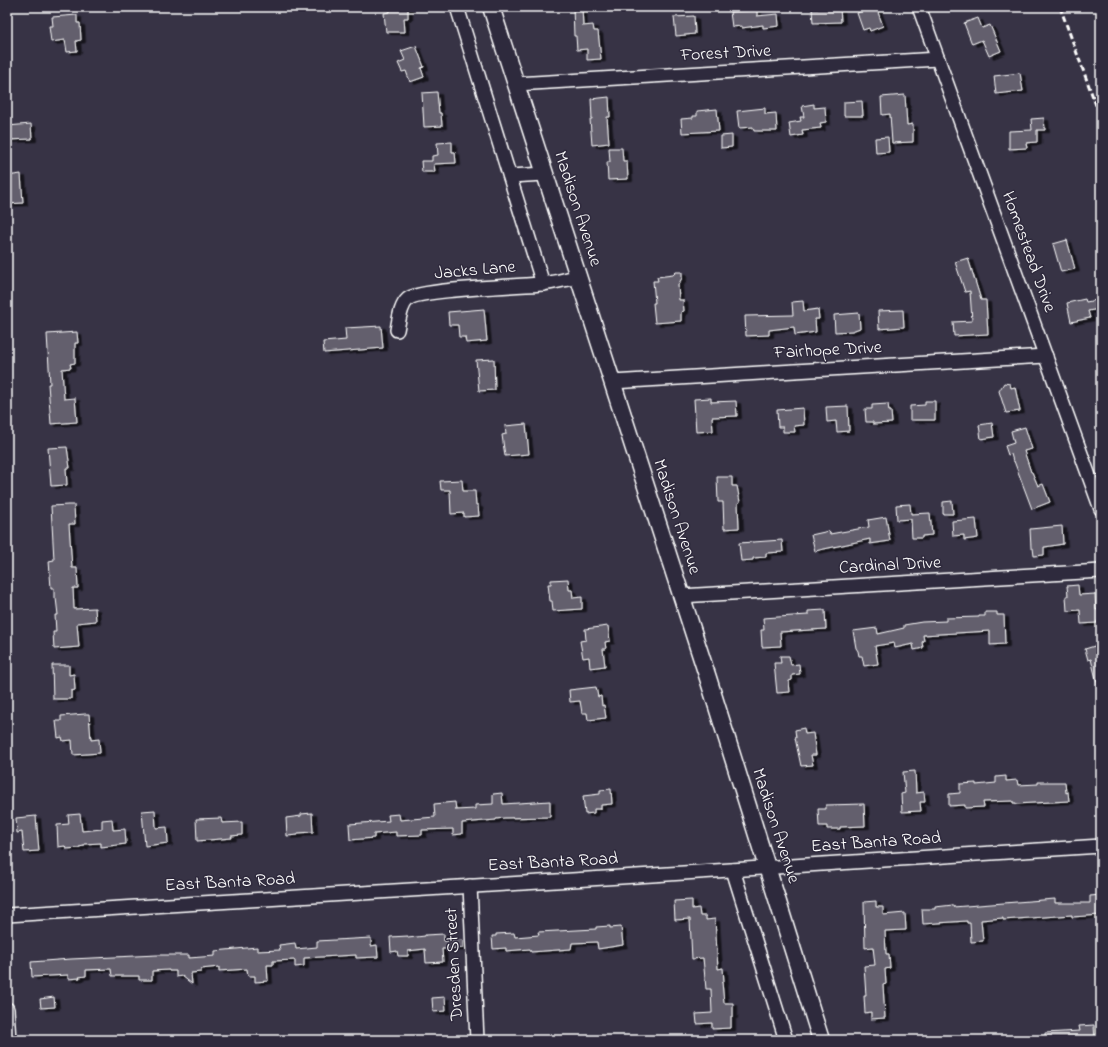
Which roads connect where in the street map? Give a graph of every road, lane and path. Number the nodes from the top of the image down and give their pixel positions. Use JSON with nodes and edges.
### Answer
{"nodes":[{"id":1,"x":456,"y":7,"type":"edge"},
{"id":2,"x":492,"y":7,"type":"edge"},
{"id":3,"x":919,"y":7,"type":"edge"},
{"id":4,"x":938,"y":59,"type":"junction"},
{"id":5,"x":516,"y":84,"type":"junction"},
{"id":6,"x":545,"y":174,"type":"junction"},
{"id":7,"x":510,"y":176,"type":"junction"},
{"id":8,"x":578,"y":277,"type":"junction"},
{"id":9,"x":543,"y":284,"type":"junction"},
{"id":10,"x":397,"y":330,"type":"dead end"},
{"id":11,"x":1046,"y":356,"type":"junction"},
{"id":12,"x":612,"y":382,"type":"junction"},
{"id":13,"x":1101,"y":509,"type":"edge"},
{"id":14,"x":1101,"y":571,"type":"edge"},
{"id":15,"x":681,"y":596,"type":"junction"},
{"id":16,"x":1101,"y":846,"type":"edge"},
{"id":17,"x":768,"y":868,"type":"junction"},
{"id":18,"x":733,"y":870,"type":"junction"},
{"id":19,"x":470,"y":886,"type":"junction"},
{"id":20,"x":7,"y":915,"type":"edge"},
{"id":21,"x":7,"y":1009,"type":"edge"},
{"id":22,"x":9,"y":1040,"type":"edge"},
{"id":23,"x":477,"y":1040,"type":"edge"},
{"id":24,"x":786,"y":1040,"type":"edge"},
{"id":25,"x":821,"y":1040,"type":"edge"}],
"edges":[{"from":1,"to":7,"type":"street"},
{"from":2,"to":5,"type":"main road","name":"Madison Avenue"},
{"from":3,"to":4,"type":"street","name":"Homestead Drive"},
{"from":4,"to":5,"type":"street","name":"Forest Drive"},
{"from":4,"to":11,"type":"street","name":"Homestead Drive"},
{"from":5,"to":6,"type":"main road","name":"Madison Avenue"},
{"from":6,"to":7,"type":"street"},
{"from":6,"to":8,"type":"main road","name":"Madison Avenue"},
{"from":7,"to":9,"type":"street"},
{"from":8,"to":9,"type":"street","name":"Jacks Lane"},
{"from":8,"to":12,"type":"main road","name":"Madison Avenue"},
{"from":9,"to":10,"type":"street","name":"Jacks Lane"},
{"from":11,"to":12,"type":"street","name":"Fairhope Drive"},
{"from":11,"to":13,"type":"street","name":"Homestead Drive"},
{"from":12,"to":15,"type":"main road","name":"Madison Avenue"},
{"from":14,"to":15,"type":"street","name":"Cardinal Drive"},
{"from":15,"to":17,"type":"main road","name":"Madison Avenue"},
{"from":16,"to":17,"type":"street","name":"East Banta Road"},
{"from":17,"to":18,"type":"street","name":"East Banta Road"},
{"from":17,"to":25,"type":"main road","name":"Madison Avenue"},
{"from":18,"to":19,"type":"street","name":"East Banta Road"},
{"from":18,"to":24,"type":"street"},
{"from":19,"to":20,"type":"street","name":"East Banta Road"},
{"from":19,"to":23,"type":"street","name":"Dresden Street"},
{"from":21,"to":22,"type":"street"}]}
